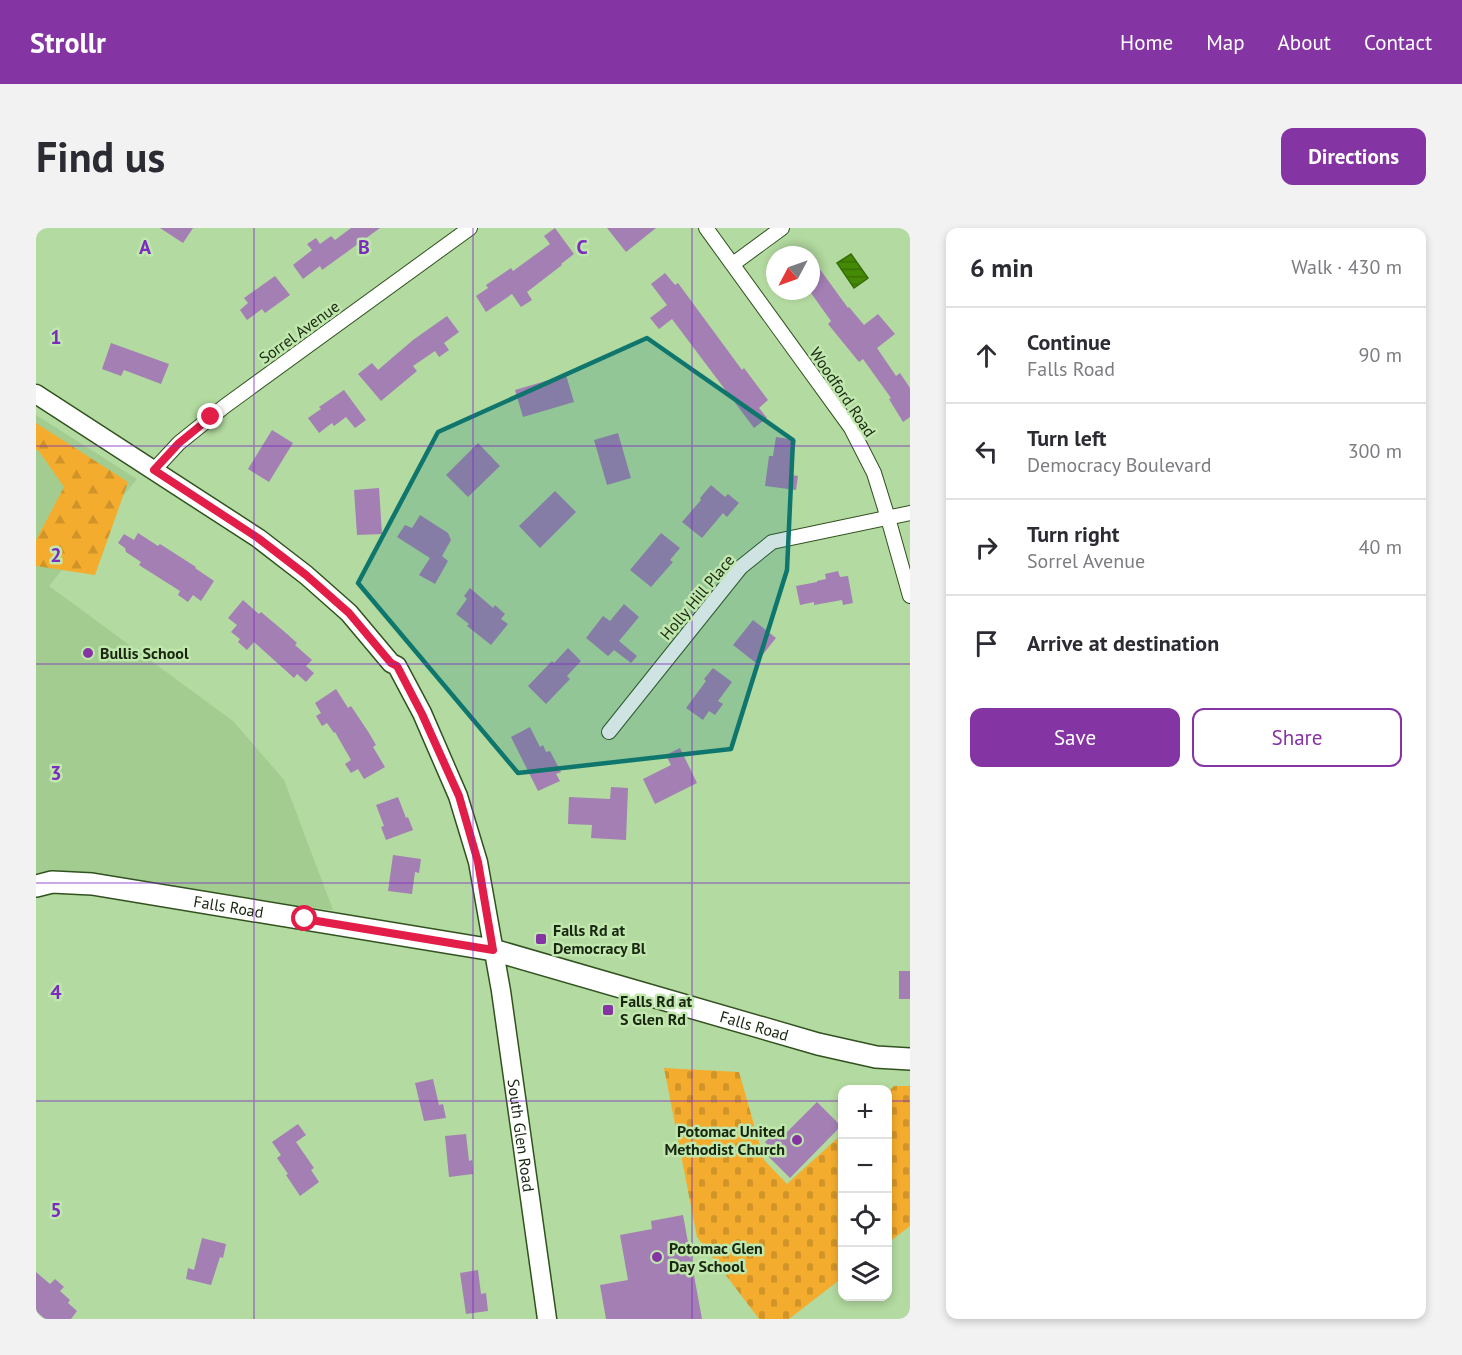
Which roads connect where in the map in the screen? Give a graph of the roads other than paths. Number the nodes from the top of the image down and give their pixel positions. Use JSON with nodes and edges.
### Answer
{"nodes":[{"id":1,"x":470,"y":228,"type":"edge"},
{"id":2,"x":706,"y":228,"type":"edge"},
{"id":3,"x":782,"y":228,"type":"edge"},
{"id":4,"x":733,"y":264,"type":"junction"},
{"id":5,"x":36,"y":394,"type":"edge"},
{"id":6,"x":154,"y":470,"type":"junction"},
{"id":7,"x":910,"y":513,"type":"edge"},
{"id":8,"x":888,"y":518,"type":"junction"},
{"id":9,"x":910,"y":596,"type":"edge"},
{"id":10,"x":609,"y":732,"type":"dead end"},
{"id":11,"x":36,"y":886,"type":"edge"},
{"id":12,"x":493,"y":950,"type":"junction"},
{"id":13,"x":910,"y":1059,"type":"edge"},
{"id":14,"x":548,"y":1319,"type":"edge"}],
"edges":[{"from":1,"to":6,"type":"street","name":"Sorrel Avenue"},
{"from":2,"to":4,"type":"street","name":"Woodford Road"},
{"from":3,"to":4,"type":"street"},
{"from":4,"to":8,"type":"street","name":"Woodford Road"},
{"from":5,"to":6,"type":"main road","name":"South Glen Road"},
{"from":6,"to":12,"type":"main road","name":"South Glen Road"},
{"from":7,"to":8,"type":"street","name":"Holly Hill Place"},
{"from":8,"to":9,"type":"street","name":"Woodford Road"},
{"from":8,"to":10,"type":"street","name":"Holly Hill Place"},
{"from":11,"to":12,"type":"main road","name":"Falls Road"},
{"from":12,"to":13,"type":"main road","name":"Falls Road"},
{"from":12,"to":14,"type":"main road","name":"South Glen Road"}]}
